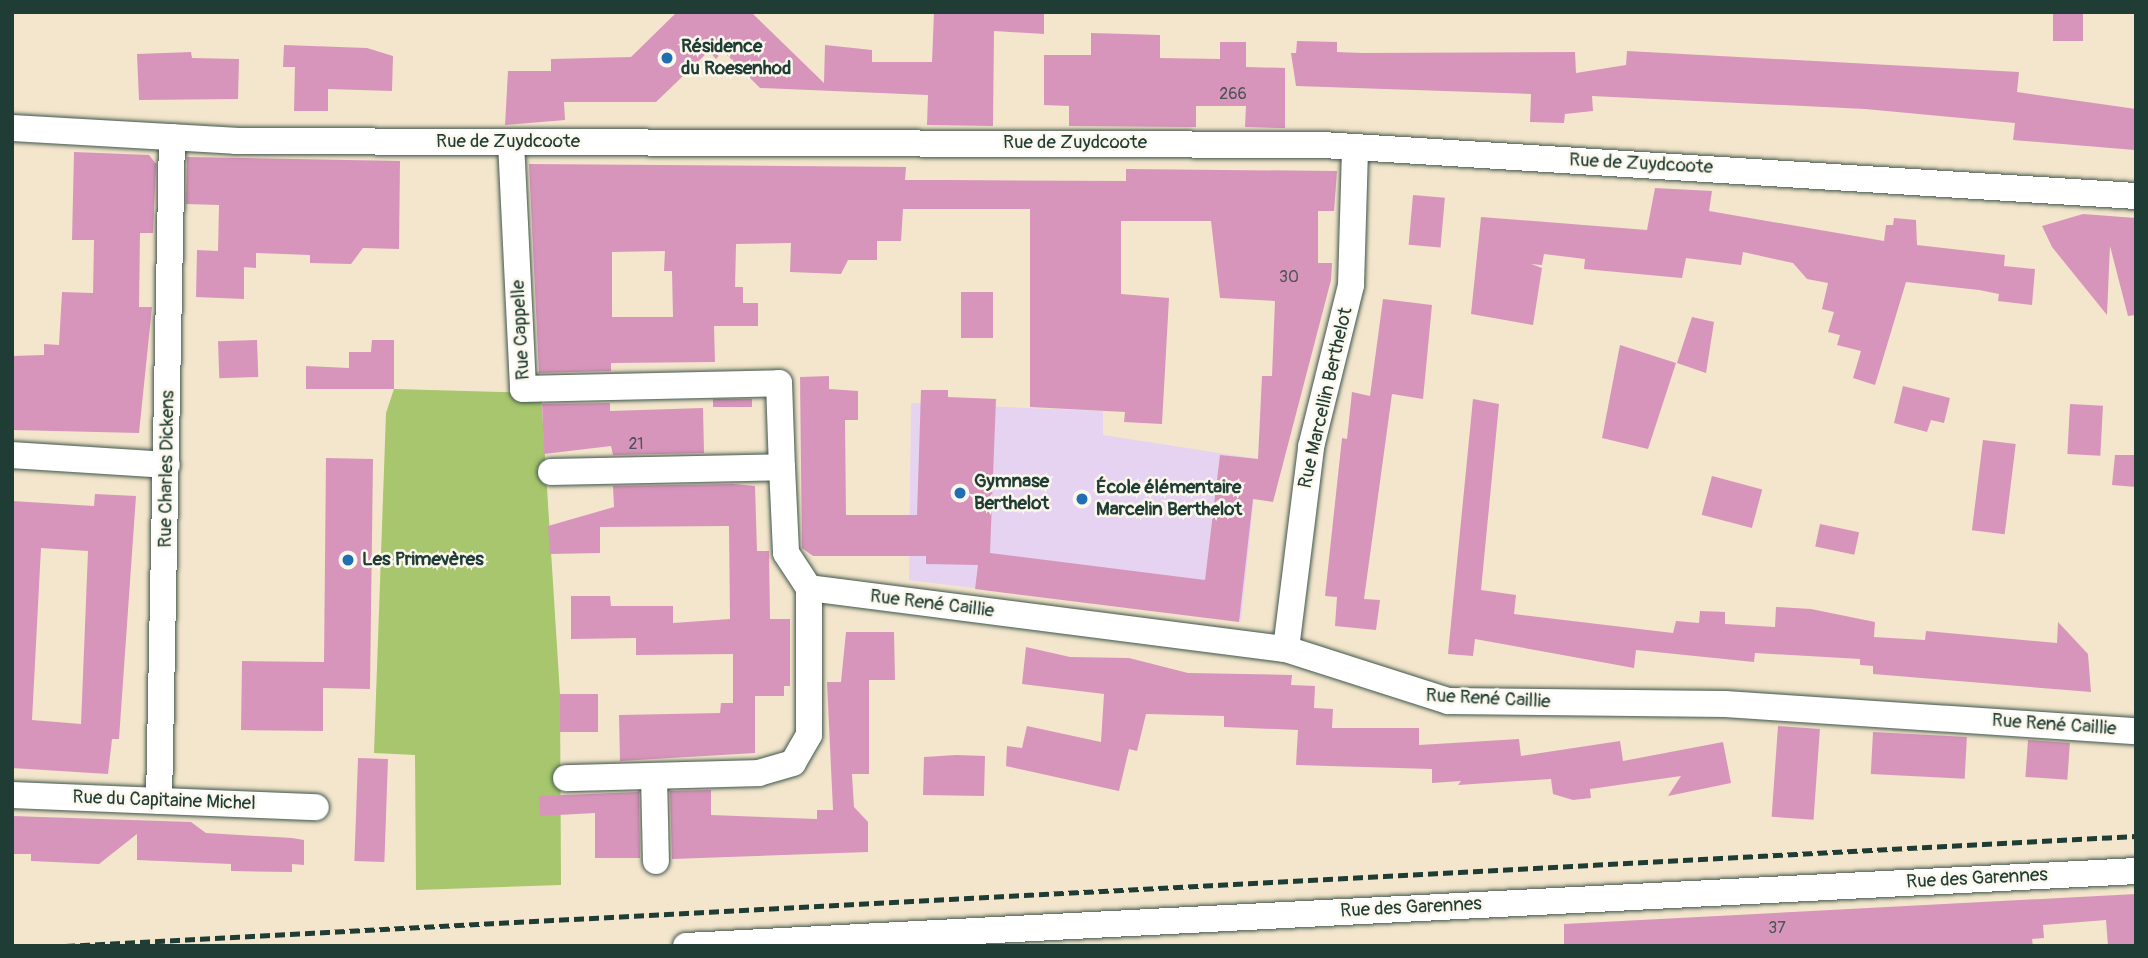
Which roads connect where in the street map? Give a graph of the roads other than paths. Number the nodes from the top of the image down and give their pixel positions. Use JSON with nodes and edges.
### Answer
{"nodes":[{"id":1,"x":12,"y":128,"type":"edge"},
{"id":2,"x":172,"y":137,"type":"junction"},
{"id":3,"x":511,"y":142,"type":"junction"},
{"id":4,"x":1355,"y":147,"type":"junction"},
{"id":5,"x":2136,"y":196,"type":"edge"},
{"id":6,"x":12,"y":455,"type":"edge"},
{"id":7,"x":167,"y":465,"type":"junction"},
{"id":8,"x":782,"y":467,"type":"junction"},
{"id":9,"x":551,"y":472,"type":"dead end"},
{"id":10,"x":809,"y":588,"type":"junction"},
{"id":11,"x":1286,"y":649,"type":"junction"},
{"id":12,"x":2136,"y":731,"type":"edge"},
{"id":13,"x":653,"y":776,"type":"junction"},
{"id":14,"x":566,"y":778,"type":"dead end"},
{"id":15,"x":12,"y":795,"type":"edge"},
{"id":16,"x":159,"y":801,"type":"junction"},
{"id":17,"x":316,"y":807,"type":"dead end"},
{"id":18,"x":656,"y":861,"type":"dead end"},
{"id":19,"x":2136,"y":871,"type":"edge"},
{"id":20,"x":686,"y":946,"type":"edge"}],
"edges":[{"from":1,"to":2,"type":"street","name":"Rue de Zuydcoote"},
{"from":2,"to":3,"type":"street","name":"Rue de Zuydcoote"},
{"from":2,"to":7,"type":"street","name":"Rue Charles Dickens"},
{"from":3,"to":4,"type":"street","name":"Rue de Zuydcoote"},
{"from":3,"to":8,"type":"street","name":"Rue Cappelle"},
{"from":4,"to":5,"type":"street","name":"Rue de Zuydcoote"},
{"from":4,"to":11,"type":"street","name":"Rue Marcellin Berthelot"},
{"from":6,"to":7,"type":"street"},
{"from":7,"to":16,"type":"street","name":"Rue Charles Dickens"},
{"from":8,"to":9,"type":"street"},
{"from":8,"to":10,"type":"street"},
{"from":10,"to":11,"type":"street","name":"Rue René Caillie"},
{"from":10,"to":13,"type":"street"},
{"from":11,"to":12,"type":"street","name":"Rue René Caillie"},
{"from":13,"to":14,"type":"street"},
{"from":13,"to":18,"type":"street"},
{"from":15,"to":16,"type":"street","name":"Rue du Capitaine Michel"},
{"from":16,"to":17,"type":"street","name":"Rue du Capitaine Michel"},
{"from":19,"to":20,"type":"street","name":"Rue des Garennes"}]}
